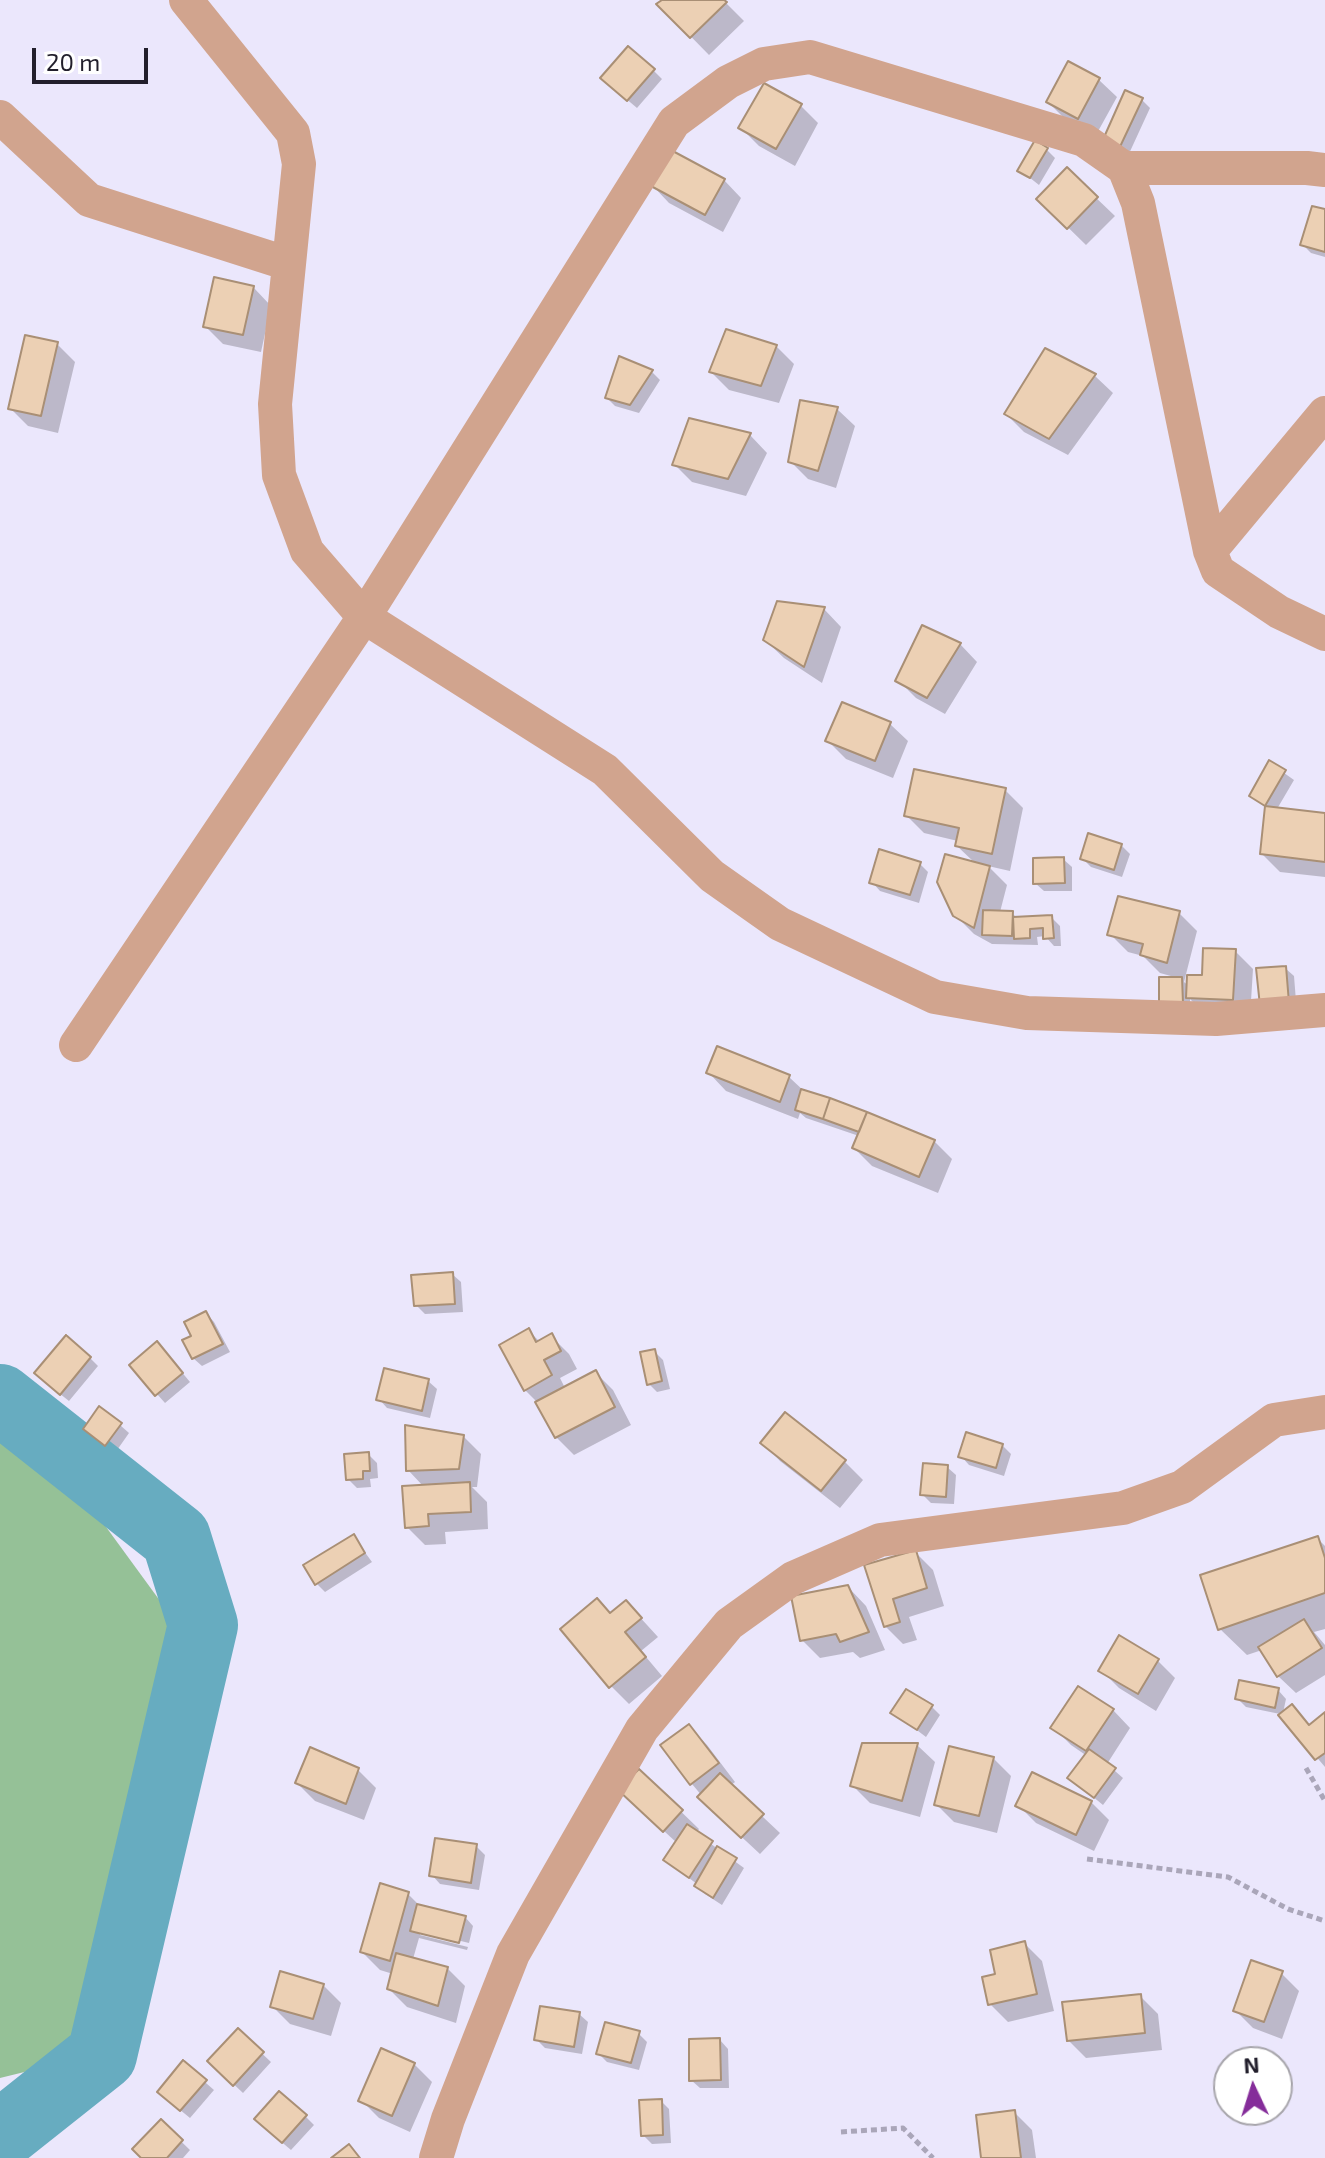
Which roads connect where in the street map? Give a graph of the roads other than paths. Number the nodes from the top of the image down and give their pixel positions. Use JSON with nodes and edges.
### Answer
{"nodes":[{"id":1,"x":186,"y":0,"type":"edge"},
{"id":2,"x":0,"y":117,"type":"edge"},
{"id":3,"x":1124,"y":168,"type":"junction"},
{"id":4,"x":1325,"y":170,"type":"edge"},
{"id":5,"x":289,"y":264,"type":"junction"},
{"id":6,"x":1325,"y":413,"type":"edge"},
{"id":7,"x":1210,"y":551,"type":"junction"},
{"id":8,"x":364,"y":617,"type":"junction"},
{"id":9,"x":1325,"y":634,"type":"edge"},
{"id":10,"x":1325,"y":1010,"type":"edge"},
{"id":11,"x":76,"y":1045,"type":"dead end"},
{"id":12,"x":1325,"y":1412,"type":"edge"},
{"id":13,"x":436,"y":2158,"type":"edge"}],
"edges":[{"from":1,"to":5,"type":"street"},
{"from":2,"to":5,"type":"street"},
{"from":3,"to":4,"type":"street"},
{"from":3,"to":7,"type":"street"},
{"from":3,"to":8,"type":"street"},
{"from":5,"to":8,"type":"street"},
{"from":6,"to":7,"type":"street"},
{"from":7,"to":9,"type":"street"},
{"from":8,"to":10,"type":"street"},
{"from":8,"to":11,"type":"street"},
{"from":12,"to":13,"type":"street"}]}
